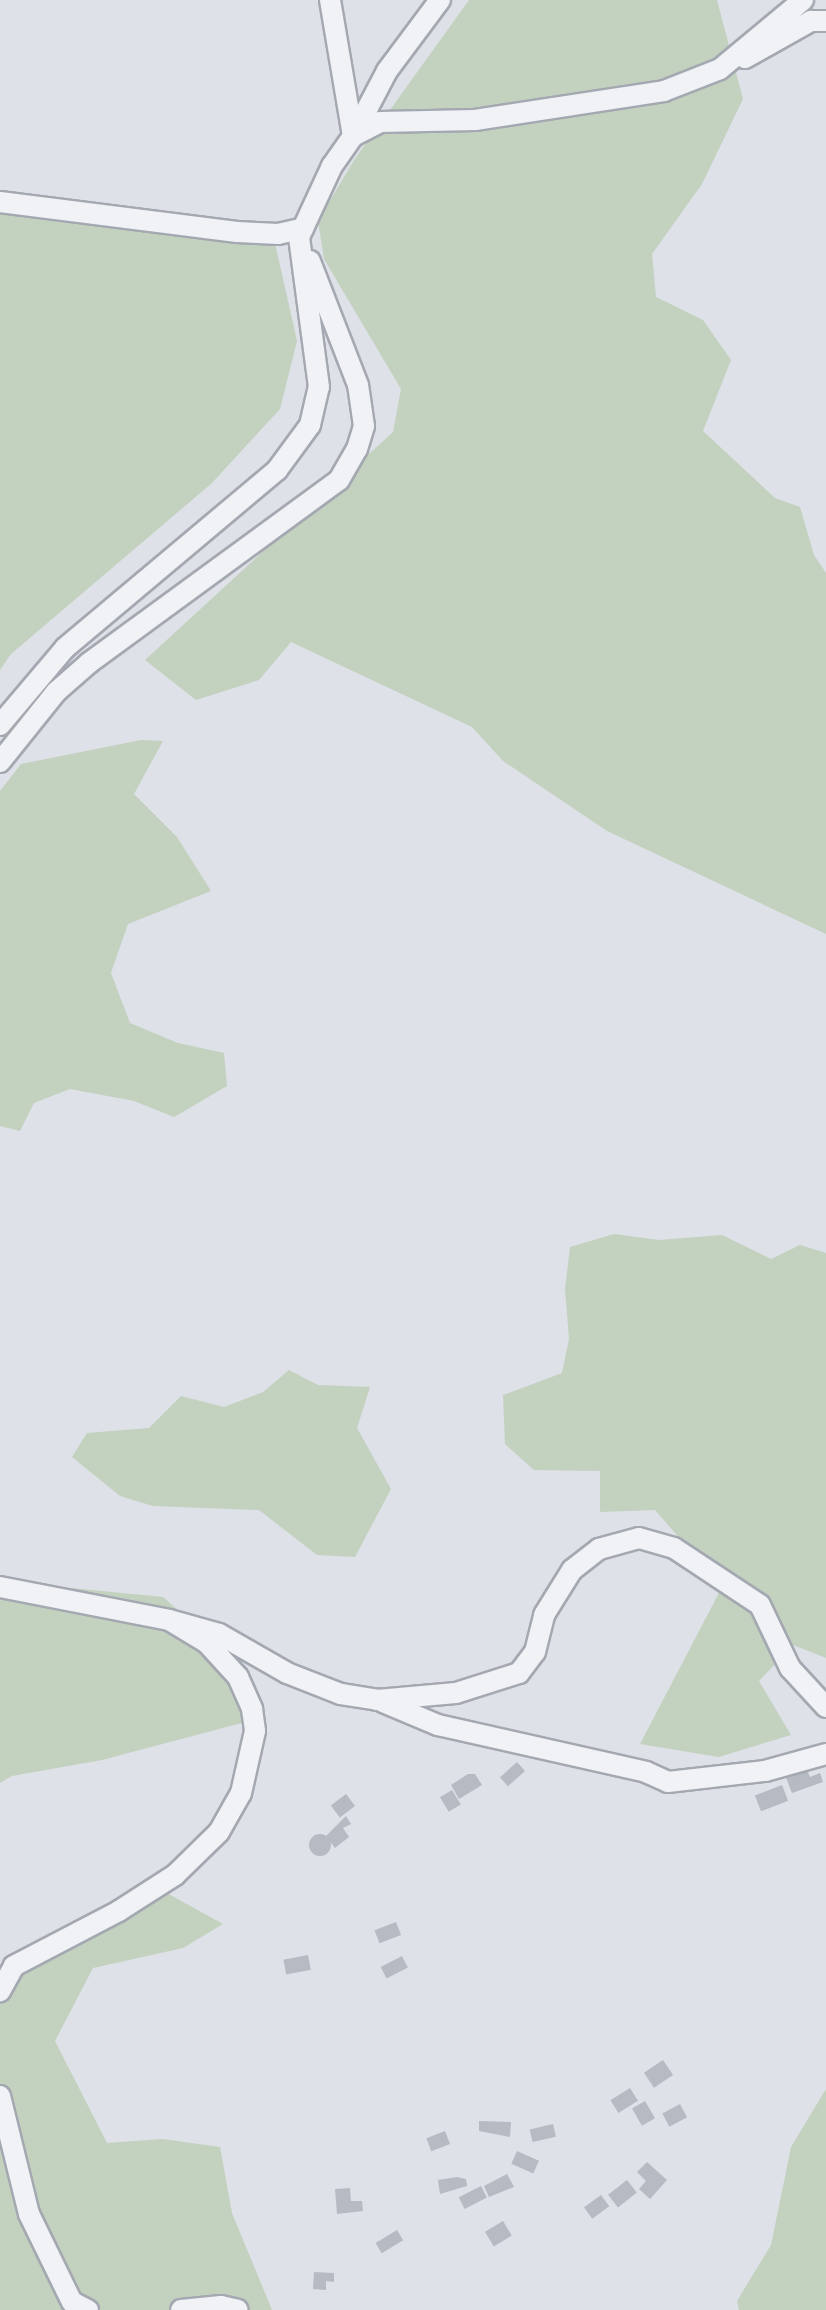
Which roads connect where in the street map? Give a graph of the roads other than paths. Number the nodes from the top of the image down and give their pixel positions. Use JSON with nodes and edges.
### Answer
{"nodes":[{"id":1,"x":330,"y":0,"type":"edge"},
{"id":2,"x":440,"y":0,"type":"edge"},
{"id":3,"x":803,"y":0,"type":"edge"},
{"id":4,"x":826,"y":21,"type":"edge"},
{"id":5,"x":720,"y":69,"type":"junction"},
{"id":6,"x":352,"y":136,"type":"junction"},
{"id":7,"x":0,"y":202,"type":"edge"},
{"id":8,"x":301,"y":232,"type":"junction"},
{"id":9,"x":0,"y":726,"type":"edge"},
{"id":10,"x":0,"y":762,"type":"edge"},
{"id":11,"x":0,"y":1587,"type":"edge"},
{"id":12,"x":169,"y":1620,"type":"junction"},
{"id":13,"x":377,"y":1700,"type":"junction"},
{"id":14,"x":826,"y":1707,"type":"edge"},
{"id":15,"x":826,"y":1754,"type":"edge"},
{"id":16,"x":0,"y":1992,"type":"edge"},
{"id":17,"x":0,"y":2096,"type":"edge"},
{"id":18,"x":88,"y":2310,"type":"edge"},
{"id":19,"x":181,"y":2310,"type":"edge"},
{"id":20,"x":238,"y":2310,"type":"edge"}],
"edges":[{"from":1,"to":6,"type":"street"},
{"from":2,"to":6,"type":"street"},
{"from":3,"to":5,"type":"street"},
{"from":4,"to":5,"type":"street"},
{"from":5,"to":6,"type":"street"},
{"from":6,"to":8,"type":"street"},
{"from":7,"to":8,"type":"street"},
{"from":8,"to":9,"type":"street"},
{"from":8,"to":10,"type":"street"},
{"from":11,"to":12,"type":"street"},
{"from":12,"to":13,"type":"street"},
{"from":12,"to":16,"type":"street"},
{"from":13,"to":14,"type":"street"},
{"from":13,"to":15,"type":"street"},
{"from":17,"to":18,"type":"street"},
{"from":19,"to":20,"type":"street"}]}
